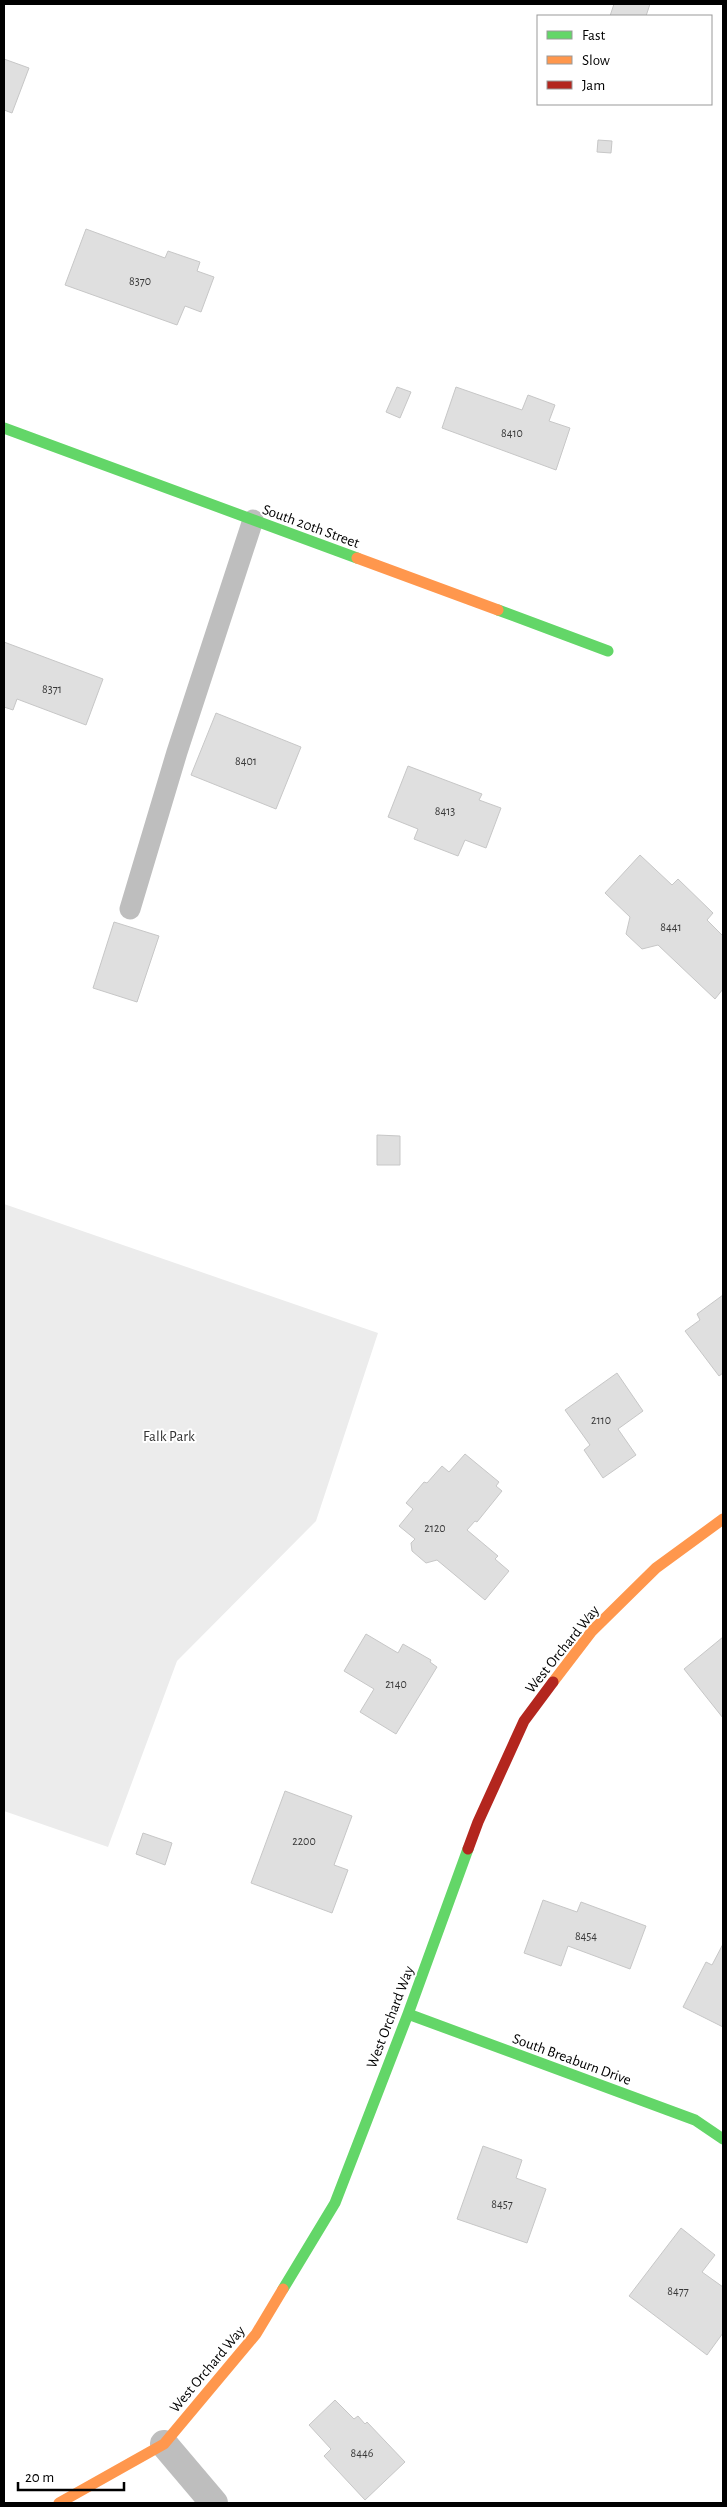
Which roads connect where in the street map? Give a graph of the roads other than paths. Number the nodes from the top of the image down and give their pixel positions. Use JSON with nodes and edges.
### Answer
{"nodes":[{"id":1,"x":4,"y":428,"type":"edge"},
{"id":2,"x":254,"y":520,"type":"junction"},
{"id":3,"x":608,"y":651,"type":"dead end"},
{"id":4,"x":130,"y":909,"type":"dead end"},
{"id":5,"x":723,"y":1519,"type":"edge"},
{"id":6,"x":408,"y":2014,"type":"junction"},
{"id":7,"x":723,"y":2139,"type":"edge"},
{"id":8,"x":164,"y":2444,"type":"junction"},
{"id":9,"x":59,"y":2503,"type":"edge"},
{"id":10,"x":214,"y":2503,"type":"edge"}],
"edges":[{"from":1,"to":2,"type":"street","name":"South 20th Street"},
{"from":2,"to":3,"type":"street","name":"South 20th Street"},
{"from":2,"to":4,"type":"lane"},
{"from":5,"to":6,"type":"street","name":"West Orchard Way"},
{"from":6,"to":7,"type":"street","name":"South Breaburn Drive"},
{"from":6,"to":8,"type":"street","name":"West Orchard Way"},
{"from":8,"to":9,"type":"street","name":"West Orchard Way"},
{"from":8,"to":10,"type":"street"}]}
